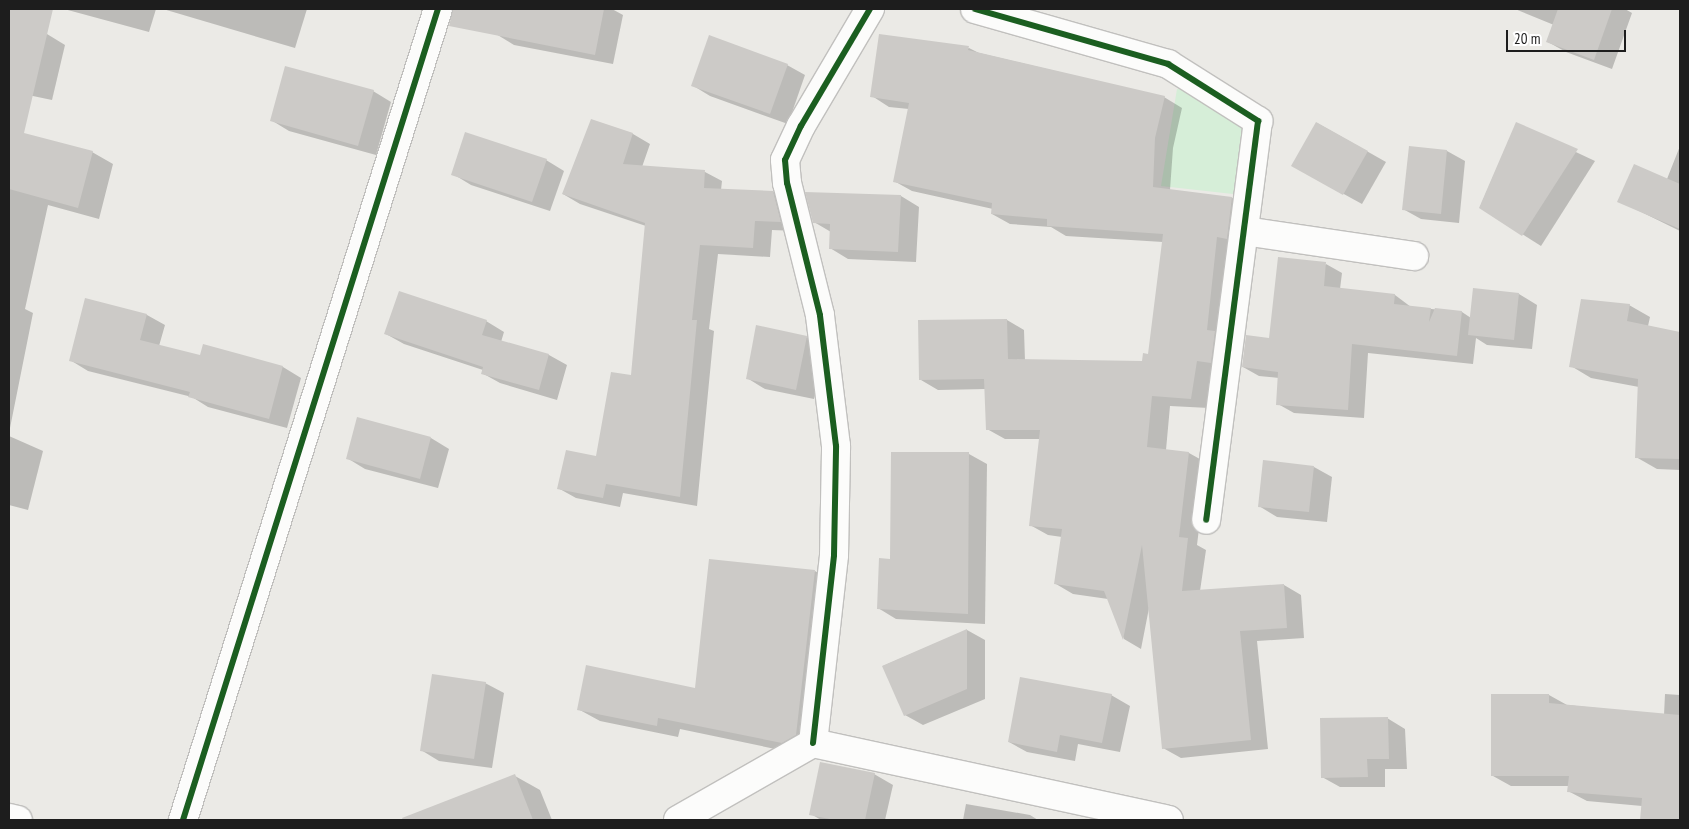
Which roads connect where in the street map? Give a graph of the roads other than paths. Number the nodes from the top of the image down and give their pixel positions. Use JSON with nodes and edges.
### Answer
{"nodes":[{"id":1,"x":438,"y":9,"type":"edge"},
{"id":2,"x":870,"y":9,"type":"edge"},
{"id":3,"x":975,"y":9,"type":"edge"},
{"id":4,"x":1244,"y":231,"type":"junction"},
{"id":5,"x":1414,"y":256,"type":"dead end"},
{"id":6,"x":1206,"y":520,"type":"dead end"},
{"id":7,"x":813,"y":743,"type":"junction"},
{"id":8,"x":9,"y":818,"type":"edge"},
{"id":9,"x":18,"y":820,"type":"edge"},
{"id":10,"x":183,"y":820,"type":"edge"},
{"id":11,"x":678,"y":820,"type":"edge"},
{"id":12,"x":1169,"y":820,"type":"edge"}],
"edges":[{"from":1,"to":10,"type":"street"},
{"from":2,"to":7,"type":"street"},
{"from":3,"to":4,"type":"street"},
{"from":4,"to":5,"type":"street"},
{"from":4,"to":6,"type":"street"},
{"from":7,"to":11,"type":"street"},
{"from":7,"to":12,"type":"street"},
{"from":8,"to":9,"type":"street"}]}
